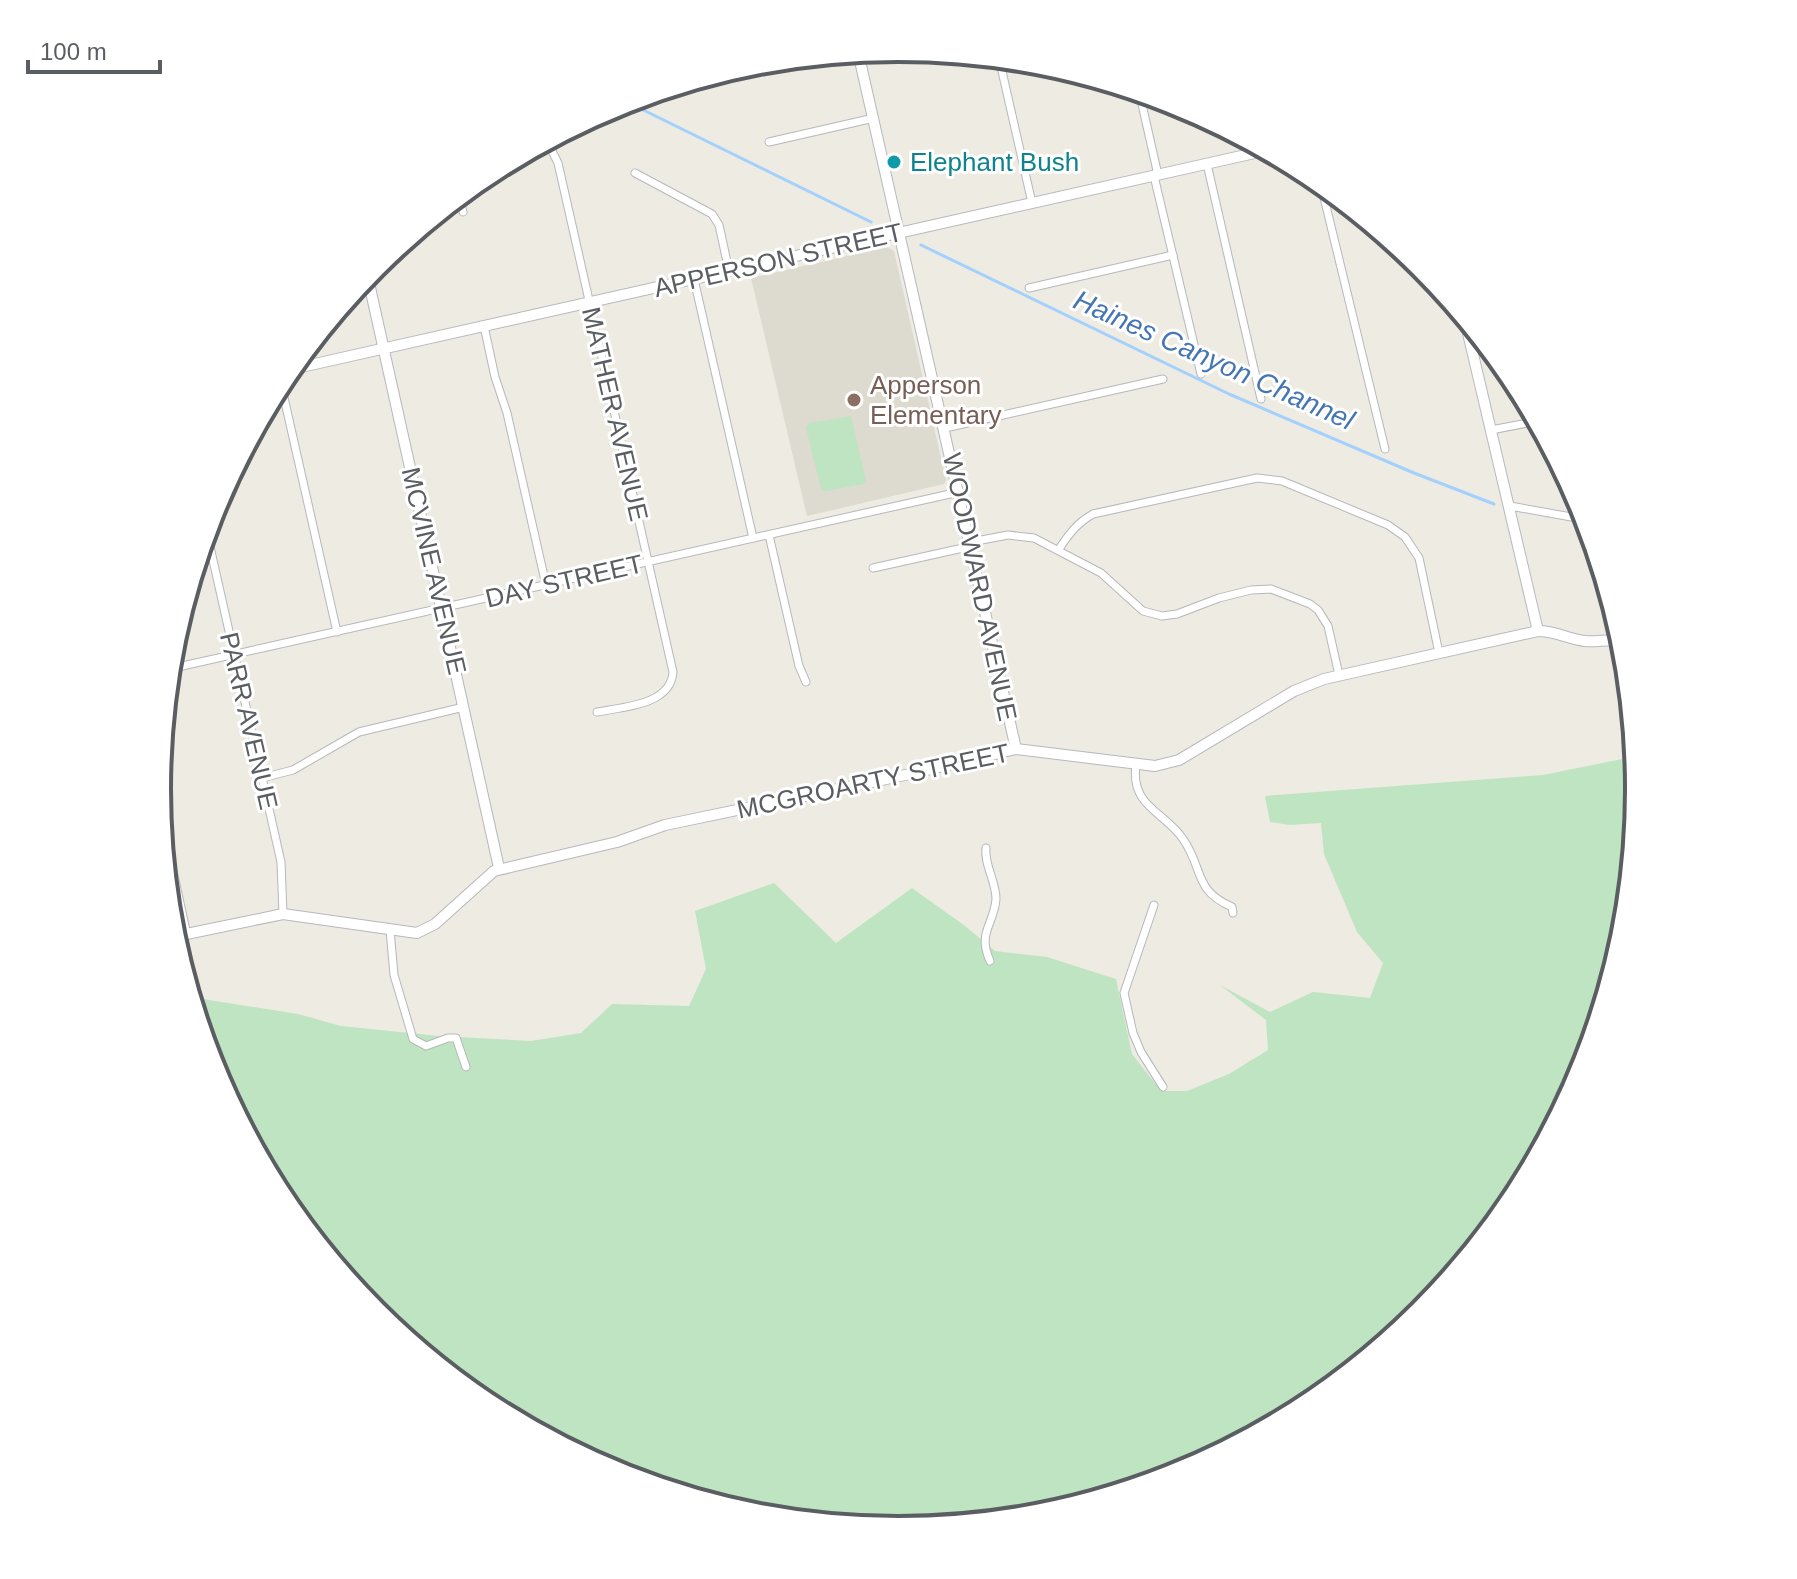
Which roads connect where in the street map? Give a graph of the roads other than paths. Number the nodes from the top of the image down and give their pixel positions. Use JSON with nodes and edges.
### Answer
{"nodes":[{"id":1,"x":861,"y":64,"type":"edge"},
{"id":2,"x":1002,"y":69,"type":"edge"},
{"id":3,"x":1142,"y":104,"type":"edge"},
{"id":4,"x":874,"y":118,"type":"junction"},
{"id":5,"x":769,"y":142,"type":"dead end"},
{"id":6,"x":552,"y":150,"type":"edge"},
{"id":7,"x":1252,"y":154,"type":"edge"},
{"id":8,"x":1207,"y":164,"type":"junction"},
{"id":9,"x":635,"y":173,"type":"dead end"},
{"id":10,"x":1156,"y":175,"type":"junction"},
{"id":11,"x":1325,"y":200,"type":"edge"},
{"id":12,"x":1032,"y":203,"type":"junction"},
{"id":13,"x":462,"y":208,"type":"edge"},
{"id":14,"x":463,"y":212,"type":"dead end"},
{"id":15,"x":901,"y":233,"type":"junction"},
{"id":16,"x":1173,"y":255,"type":"junction"},
{"id":17,"x":729,"y":271,"type":"junction"},
{"id":18,"x":694,"y":279,"type":"junction"},
{"id":19,"x":1029,"y":288,"type":"dead end"},
{"id":20,"x":371,"y":290,"type":"edge"},
{"id":21,"x":590,"y":302,"type":"junction"},
{"id":22,"x":484,"y":326,"type":"junction"},
{"id":23,"x":1470,"y":339,"type":"edge"},
{"id":24,"x":384,"y":349,"type":"junction"},
{"id":25,"x":308,"y":366,"type":"edge"},
{"id":26,"x":1201,"y":374,"type":"dead end"},
{"id":27,"x":1163,"y":379,"type":"dead end"},
{"id":28,"x":1261,"y":399,"type":"dead end"},
{"id":29,"x":285,"y":400,"type":"edge"},
{"id":30,"x":1527,"y":423,"type":"edge"},
{"id":31,"x":945,"y":428,"type":"junction"},
{"id":32,"x":1491,"y":430,"type":"junction"},
{"id":33,"x":1385,"y":449,"type":"dead end"},
{"id":34,"x":959,"y":492,"type":"junction"},
{"id":35,"x":1510,"y":506,"type":"junction"},
{"id":36,"x":1573,"y":517,"type":"edge"},
{"id":37,"x":769,"y":535,"type":"junction"},
{"id":38,"x":753,"y":538,"type":"junction"},
{"id":39,"x":971,"y":544,"type":"junction"},
{"id":40,"x":1059,"y":549,"type":"junction"},
{"id":41,"x":211,"y":552,"type":"edge"},
{"id":42,"x":648,"y":562,"type":"junction"},
{"id":43,"x":873,"y":568,"type":"dead end"},
{"id":44,"x":546,"y":585,"type":"junction"},
{"id":45,"x":442,"y":608,"type":"junction"},
{"id":46,"x":1538,"y":631,"type":"junction"},
{"id":47,"x":337,"y":632,"type":"junction"},
{"id":48,"x":1610,"y":639,"type":"edge"},
{"id":49,"x":1439,"y":653,"type":"junction"},
{"id":50,"x":234,"y":654,"type":"junction"},
{"id":51,"x":182,"y":666,"type":"edge"},
{"id":52,"x":1339,"y":675,"type":"junction"},
{"id":53,"x":806,"y":682,"type":"dead end"},
{"id":54,"x":464,"y":707,"type":"junction"},
{"id":55,"x":597,"y":712,"type":"dead end"},
{"id":56,"x":1016,"y":749,"type":"junction"},
{"id":57,"x":1136,"y":764,"type":"junction"},
{"id":58,"x":262,"y":778,"type":"junction"},
{"id":59,"x":986,"y":848,"type":"dead end"},
{"id":60,"x":499,"y":868,"type":"junction"},
{"id":61,"x":1154,"y":905,"type":"dead end"},
{"id":62,"x":181,"y":907,"type":"edge"},
{"id":63,"x":1233,"y":913,"type":"dead end"},
{"id":64,"x":283,"y":914,"type":"junction"},
{"id":65,"x":390,"y":930,"type":"junction"},
{"id":66,"x":187,"y":935,"type":"joint"},
{"id":67,"x":990,"y":961,"type":"dead end"},
{"id":68,"x":466,"y":1067,"type":"dead end"},
{"id":69,"x":1163,"y":1087,"type":"dead end"}],
"edges":[{"from":1,"to":4,"type":"street","name":"WOODWARD AVENUE"},
{"from":2,"to":12,"type":"street"},
{"from":3,"to":10,"type":"street"},
{"from":4,"to":5,"type":"street"},
{"from":4,"to":15,"type":"street","name":"WOODWARD AVENUE"},
{"from":6,"to":21,"type":"street","name":"MATHER AVENUE"},
{"from":7,"to":8,"type":"street","name":"APPERSON STREET"},
{"from":8,"to":10,"type":"street","name":"APPERSON STREET"},
{"from":8,"to":28,"type":"street"},
{"from":9,"to":17,"type":"street"},
{"from":10,"to":12,"type":"street","name":"APPERSON STREET"},
{"from":10,"to":16,"type":"street"},
{"from":11,"to":33,"type":"street"},
{"from":12,"to":15,"type":"street","name":"APPERSON STREET"},
{"from":13,"to":14,"type":"street"},
{"from":15,"to":17,"type":"street","name":"APPERSON STREET"},
{"from":15,"to":31,"type":"street","name":"WOODWARD AVENUE"},
{"from":16,"to":19,"type":"street"},
{"from":16,"to":26,"type":"street"},
{"from":17,"to":18,"type":"street","name":"APPERSON STREET"},
{"from":18,"to":21,"type":"street","name":"APPERSON STREET"},
{"from":18,"to":38,"type":"street"},
{"from":20,"to":24,"type":"street","name":"MCVINE AVENUE"},
{"from":21,"to":22,"type":"street","name":"APPERSON STREET"},
{"from":21,"to":42,"type":"street","name":"MATHER AVENUE"},
{"from":22,"to":24,"type":"street","name":"APPERSON STREET"},
{"from":22,"to":44,"type":"street"},
{"from":23,"to":32,"type":"street"},
{"from":24,"to":25,"type":"street","name":"APPERSON STREET"},
{"from":24,"to":45,"type":"street","name":"MCVINE AVENUE"},
{"from":27,"to":31,"type":"street"},
{"from":29,"to":47,"type":"street"},
{"from":30,"to":32,"type":"street"},
{"from":31,"to":34,"type":"street","name":"WOODWARD AVENUE"},
{"from":32,"to":35,"type":"street"},
{"from":34,"to":37,"type":"street","name":"DAY STREET"},
{"from":34,"to":39,"type":"street","name":"WOODWARD AVENUE"},
{"from":35,"to":36,"type":"street"},
{"from":35,"to":46,"type":"street"},
{"from":37,"to":38,"type":"street","name":"DAY STREET"},
{"from":37,"to":53,"type":"street"},
{"from":38,"to":42,"type":"street","name":"DAY STREET"},
{"from":39,"to":40,"type":"street"},
{"from":39,"to":43,"type":"street"},
{"from":39,"to":56,"type":"street","name":"WOODWARD AVENUE"},
{"from":40,"to":49,"type":"street"},
{"from":40,"to":52,"type":"street"},
{"from":41,"to":50,"type":"street","name":"PARR AVENUE"},
{"from":42,"to":44,"type":"street","name":"DAY STREET"},
{"from":42,"to":55,"type":"street","name":"MATHER AVENUE"},
{"from":44,"to":45,"type":"street","name":"DAY STREET"},
{"from":45,"to":47,"type":"street","name":"DAY STREET"},
{"from":45,"to":54,"type":"street","name":"MCVINE AVENUE"},
{"from":46,"to":48,"type":"street","name":"MCGROARTY STREET"},
{"from":46,"to":49,"type":"street","name":"MCGROARTY STREET"},
{"from":47,"to":50,"type":"street","name":"DAY STREET"},
{"from":49,"to":52,"type":"street","name":"MCGROARTY STREET"},
{"from":50,"to":51,"type":"street","name":"DAY STREET"},
{"from":50,"to":58,"type":"street","name":"PARR AVENUE"},
{"from":52,"to":57,"type":"street","name":"MCGROARTY STREET"},
{"from":54,"to":58,"type":"street"},
{"from":54,"to":60,"type":"street","name":"MCVINE AVENUE"},
{"from":56,"to":57,"type":"street","name":"MCGROARTY STREET"},
{"from":56,"to":60,"type":"street","name":"MCGROARTY STREET"},
{"from":57,"to":63,"type":"street"},
{"from":58,"to":64,"type":"street","name":"PARR AVENUE"},
{"from":59,"to":67,"type":"street"},
{"from":60,"to":65,"type":"street","name":"MCGROARTY STREET"},
{"from":61,"to":69,"type":"street"},
{"from":62,"to":66,"type":"street"},
{"from":64,"to":65,"type":"street","name":"MCGROARTY STREET"},
{"from":64,"to":66,"type":"street","name":"MCGROARTY STREET"},
{"from":65,"to":68,"type":"street"}]}
